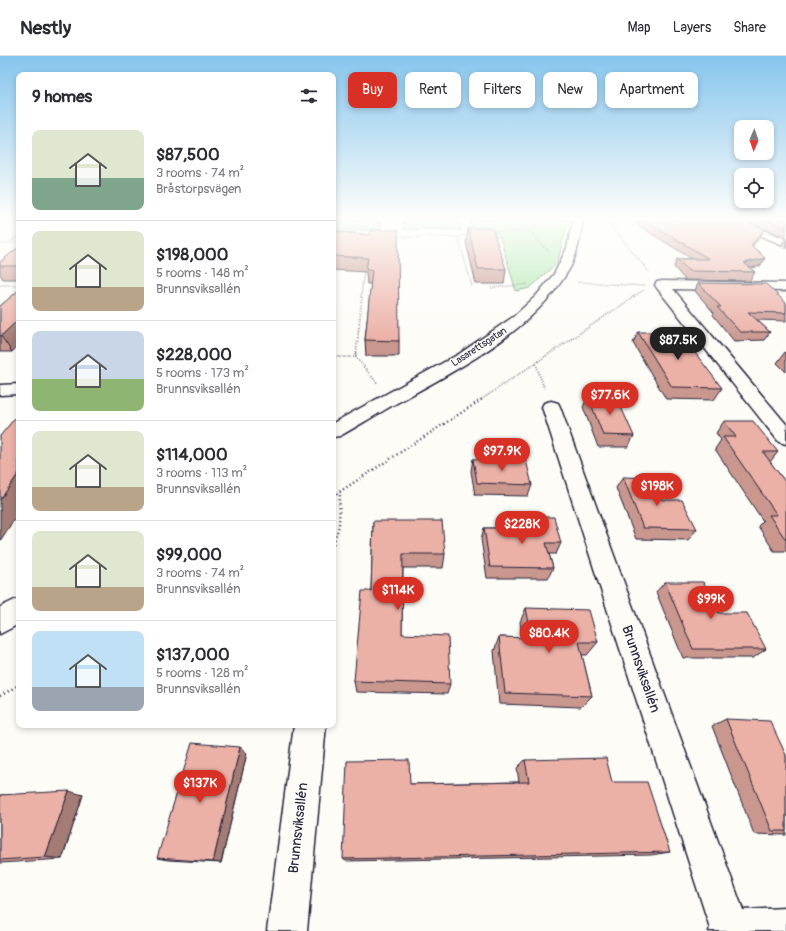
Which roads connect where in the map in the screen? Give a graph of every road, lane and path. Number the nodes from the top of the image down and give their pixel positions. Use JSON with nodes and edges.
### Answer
{"nodes":[{"id":1,"x":465,"y":260,"type":"edge"},
{"id":2,"x":568,"y":260,"type":"edge"},
{"id":3,"x":640,"y":260,"type":"edge"},
{"id":4,"x":364,"y":268,"type":"edge"},
{"id":5,"x":657,"y":280,"type":"junction"},
{"id":6,"x":0,"y":285,"type":"edge"},
{"id":7,"x":16,"y":285,"type":"edge"},
{"id":8,"x":472,"y":286,"type":"dead end"},
{"id":9,"x":786,"y":287,"type":"edge"},
{"id":10,"x":644,"y":290,"type":"dead end"},
{"id":11,"x":336,"y":357,"type":"edge"},
{"id":12,"x":356,"y":357,"type":"junction"},
{"id":13,"x":536,"y":364,"type":"junction"},
{"id":14,"x":16,"y":389,"type":"edge"},
{"id":15,"x":0,"y":390,"type":"edge"},
{"id":16,"x":391,"y":399,"type":"junction"},
{"id":17,"x":551,"y":407,"type":"joint"},
{"id":18,"x":336,"y":429,"type":"edge"},
{"id":19,"x":786,"y":437,"type":"edge"},
{"id":20,"x":340,"y":492,"type":"junction"},
{"id":21,"x":336,"y":494,"type":"edge"},
{"id":22,"x":336,"y":535,"type":"edge"},
{"id":23,"x":16,"y":612,"type":"edge"},
{"id":24,"x":0,"y":621,"type":"edge"},
{"id":25,"x":16,"y":687,"type":"edge"},
{"id":26,"x":0,"y":696,"type":"edge"},
{"id":27,"x":310,"y":728,"type":"edge"},
{"id":28,"x":786,"y":928,"type":"edge"},
{"id":29,"x":287,"y":931,"type":"edge"},
{"id":30,"x":730,"y":931,"type":"edge"}],
"edges":[{"from":1,"to":8,"type":"path"},
{"from":2,"to":16,"type":"street","name":"Lasarettsgatan"},
{"from":3,"to":5,"type":"path"},
{"from":4,"to":12,"type":"path"},
{"from":5,"to":9,"type":"street"},
{"from":5,"to":19,"type":"street"},
{"from":6,"to":7,"type":"path"},
{"from":10,"to":13,"type":"path"},
{"from":11,"to":12,"type":"path"},
{"from":12,"to":16,"type":"path"},
{"from":13,"to":17,"type":"path"},
{"from":13,"to":20,"type":"path"},
{"from":14,"to":15,"type":"street"},
{"from":16,"to":18,"type":"street","name":"Lasarettsgatan"},
{"from":17,"to":30,"type":"street","name":"Brunnsviksallén"},
{"from":20,"to":21,"type":"path"},
{"from":20,"to":22,"type":"path"},
{"from":23,"to":24,"type":"street"},
{"from":25,"to":26,"type":"path"},
{"from":27,"to":29,"type":"street","name":"Brunnsviksallén"},
{"from":28,"to":30,"type":"street","name":"Brunnsviksallén"}]}
